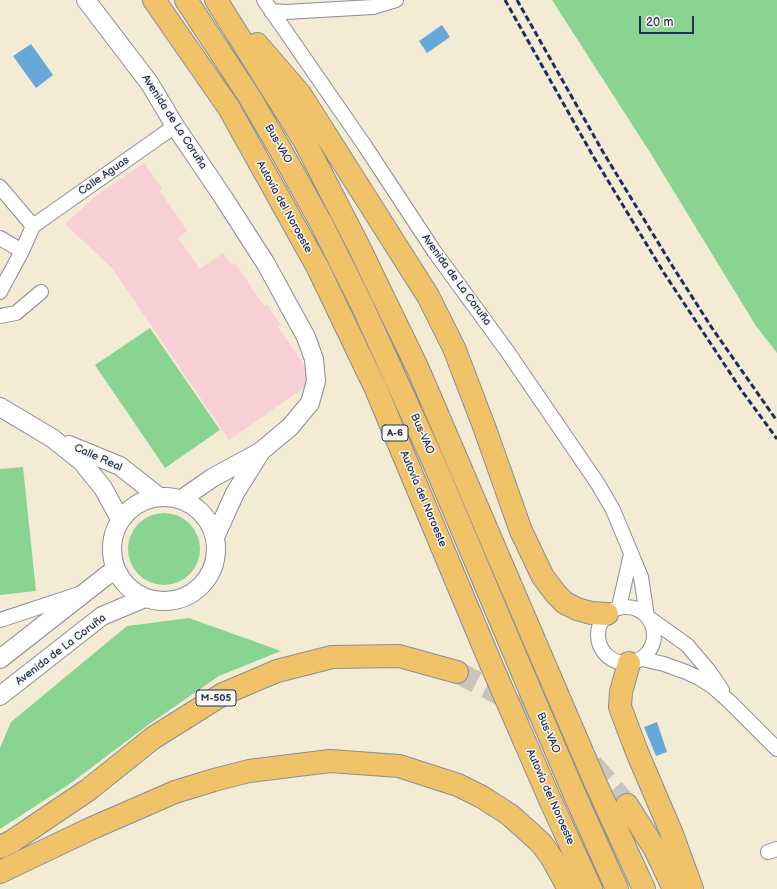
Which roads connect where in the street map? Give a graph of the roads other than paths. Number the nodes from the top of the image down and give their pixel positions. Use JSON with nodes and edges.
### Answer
{"nodes":[{"id":1,"x":86,"y":0,"type":"edge"},
{"id":2,"x":154,"y":0,"type":"edge"},
{"id":3,"x":186,"y":0,"type":"edge"},
{"id":4,"x":217,"y":0,"type":"edge"},
{"id":5,"x":396,"y":0,"type":"edge"},
{"id":6,"x":267,"y":5,"type":"edge"},
{"id":7,"x":175,"y":126,"type":"junction"},
{"id":8,"x":0,"y":187,"type":"edge"},
{"id":9,"x":33,"y":226,"type":"junction"},
{"id":10,"x":0,"y":238,"type":"edge"},
{"id":11,"x":22,"y":251,"type":"junction"},
{"id":12,"x":0,"y":292,"type":"edge"},
{"id":13,"x":41,"y":292,"type":"dead end"},
{"id":14,"x":0,"y":316,"type":"edge"},
{"id":15,"x":0,"y":407,"type":"edge"},
{"id":16,"x":52,"y":438,"type":"junction"},
{"id":17,"x":260,"y":452,"type":"junction"},
{"id":18,"x":160,"y":497,"type":"junction"},
{"id":19,"x":182,"y":499,"type":"junction"},
{"id":20,"x":120,"y":519,"type":"junction"},
{"id":21,"x":215,"y":537,"type":"junction"},
{"id":22,"x":631,"y":554,"type":"junction"},
{"id":23,"x":115,"y":569,"type":"junction"},
{"id":24,"x":85,"y":592,"type":"junction"},
{"id":25,"x":145,"y":598,"type":"junction"},
{"id":26,"x":613,"y":610,"type":"junction"},
{"id":27,"x":648,"y":617,"type":"junction"},
{"id":28,"x":0,"y":620,"type":"edge"},
{"id":29,"x":0,"y":659,"type":"edge"},
{"id":30,"x":636,"y":661,"type":"junction"},
{"id":31,"x":458,"y":672,"type":"tunnel mouth"},
{"id":32,"x":0,"y":696,"type":"edge"},
{"id":33,"x":730,"y":702,"type":"junction"},
{"id":34,"x":777,"y":749,"type":"edge"},
{"id":35,"x":627,"y":804,"type":"tunnel mouth"},
{"id":36,"x":4,"y":846,"type":"edge"},
{"id":37,"x":0,"y":872,"type":"edge"},
{"id":38,"x":569,"y":889,"type":"edge"},
{"id":39,"x":591,"y":889,"type":"edge"},
{"id":40,"x":617,"y":889,"type":"edge"},
{"id":41,"x":644,"y":889,"type":"edge"},
{"id":42,"x":674,"y":889,"type":"edge"},
{"id":43,"x":692,"y":889,"type":"edge"}],
"edges":[{"from":1,"to":7,"type":"street","name":"Avenida de La Coruña"},
{"from":2,"to":39,"type":"highway","name":"Autovía del Noroeste","number":"A-6"},
{"from":3,"to":40,"type":"highway","name":"Bus-VAO"},
{"from":4,"to":26,"type":"highway"},
{"from":4,"to":41,"type":"highway"},
{"from":5,"to":6,"type":"street"},
{"from":6,"to":22,"type":"street","name":"Avenida de La Coruña"},
{"from":7,"to":9,"type":"street","name":"Calle Aguas"},
{"from":7,"to":17,"type":"street","name":"Avenida de La Coruña"},
{"from":8,"to":9,"type":"street"},
{"from":9,"to":11,"type":"street"},
{"from":10,"to":11,"type":"street"},
{"from":11,"to":12,"type":"street"},
{"from":13,"to":14,"type":"street"},
{"from":15,"to":16,"type":"street","name":"Calle Real"},
{"from":16,"to":18,"type":"street","name":"Calle Real"},
{"from":16,"to":20,"type":"street","name":"Calle Real"},
{"from":17,"to":19,"type":"street","name":"Avenida de La Coruña"},
{"from":17,"to":21,"type":"street","name":"Avenida de La Coruña"},
{"from":18,"to":19,"type":"street"},
{"from":18,"to":20,"type":"street"},
{"from":19,"to":21,"type":"street"},
{"from":20,"to":23,"type":"street"},
{"from":21,"to":25,"type":"street"},
{"from":22,"to":26,"type":"street"},
{"from":22,"to":27,"type":"street","name":"Avenida de La Coruña"},
{"from":23,"to":24,"type":"street"},
{"from":23,"to":25,"type":"street"},
{"from":24,"to":28,"type":"street"},
{"from":24,"to":29,"type":"street"},
{"from":25,"to":32,"type":"street","name":"Avenida de La Coruña"},
{"from":26,"to":27,"type":"street"},
{"from":26,"to":30,"type":"street"},
{"from":27,"to":30,"type":"street"},
{"from":27,"to":33,"type":"street"},
{"from":30,"to":33,"type":"street"},
{"from":30,"to":43,"type":"highway"},
{"from":31,"to":36,"type":"highway","number":"M-505"},
{"from":33,"to":34,"type":"street"},
{"from":35,"to":42,"type":"highway"},
{"from":37,"to":38,"type":"highway"}]}
